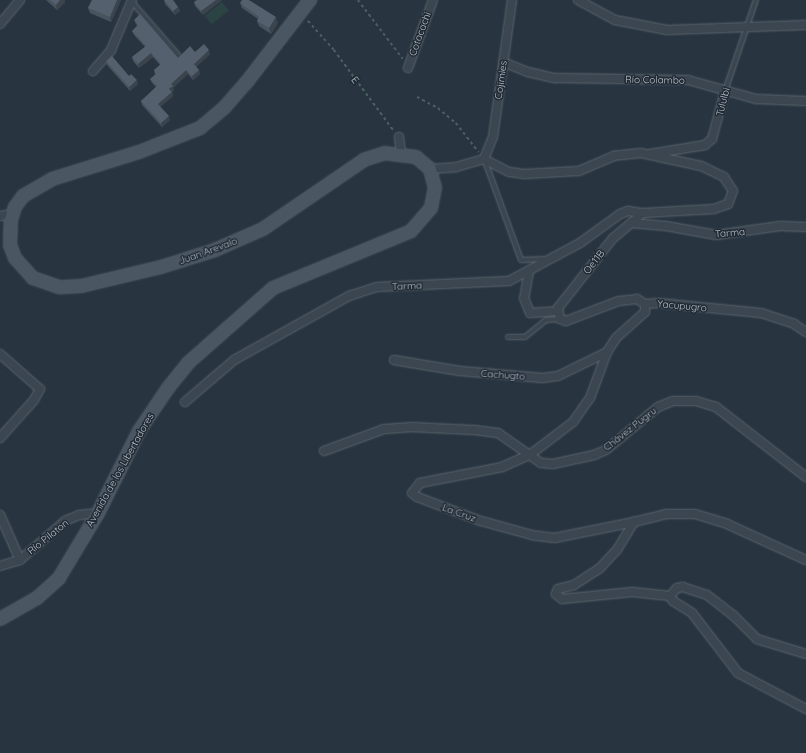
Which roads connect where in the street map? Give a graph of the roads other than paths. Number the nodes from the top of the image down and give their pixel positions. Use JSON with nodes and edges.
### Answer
{"nodes":[{"id":1,"x":20,"y":0,"type":"edge"},
{"id":2,"x":310,"y":0,"type":"edge"},
{"id":3,"x":433,"y":0,"type":"edge"},
{"id":4,"x":512,"y":0,"type":"edge"},
{"id":5,"x":578,"y":0,"type":"edge"},
{"id":6,"x":756,"y":0,"type":"edge"},
{"id":7,"x":132,"y":1,"type":"edge"},
{"id":8,"x":0,"y":24,"type":"edge"},
{"id":9,"x":806,"y":25,"type":"edge"},
{"id":10,"x":747,"y":29,"type":"junction"},
{"id":11,"x":179,"y":56,"type":"edge"},
{"id":12,"x":503,"y":62,"type":"junction"},
{"id":13,"x":406,"y":64,"type":"road end"},
{"id":14,"x":94,"y":71,"type":"dead end"},
{"id":15,"x":725,"y":91,"type":"junction"},
{"id":16,"x":806,"y":101,"type":"edge"},
{"id":17,"x":399,"y":137,"type":"road end"},
{"id":18,"x":401,"y":153,"type":"junction"},
{"id":19,"x":647,"y":154,"type":"junction"},
{"id":20,"x":484,"y":159,"type":"junction"},
{"id":21,"x":430,"y":169,"type":"junction"},
{"id":22,"x":642,"y":213,"type":"junction"},
{"id":23,"x":13,"y":214,"type":"junction"},
{"id":24,"x":0,"y":216,"type":"edge"},
{"id":25,"x":631,"y":223,"type":"junction"},
{"id":26,"x":806,"y":227,"type":"edge"},
{"id":27,"x":549,"y":258,"type":"junction"},
{"id":28,"x":529,"y":271,"type":"junction"},
{"id":29,"x":645,"y":304,"type":"junction"},
{"id":30,"x":558,"y":315,"type":"junction"},
{"id":31,"x":806,"y":332,"type":"edge"},
{"id":32,"x":508,"y":337,"type":"dead end"},
{"id":33,"x":607,"y":352,"type":"junction"},
{"id":34,"x":0,"y":354,"type":"edge"},
{"id":35,"x":394,"y":360,"type":"dead end"},
{"id":36,"x":185,"y":402,"type":"dead end"},
{"id":37,"x":0,"y":438,"type":"edge"},
{"id":38,"x":324,"y":451,"type":"dead end"},
{"id":39,"x":532,"y":454,"type":"junction"},
{"id":40,"x":806,"y":477,"type":"edge"},
{"id":41,"x":98,"y":513,"type":"junction"},
{"id":42,"x":0,"y":515,"type":"edge"},
{"id":43,"x":634,"y":522,"type":"junction"},
{"id":44,"x":20,"y":560,"type":"junction"},
{"id":45,"x":806,"y":560,"type":"edge"},
{"id":46,"x":0,"y":566,"type":"edge"},
{"id":47,"x":670,"y":596,"type":"junction"},
{"id":48,"x":0,"y":619,"type":"edge"},
{"id":49,"x":806,"y":654,"type":"edge"},
{"id":50,"x":806,"y":709,"type":"edge"}],
"edges":[{"from":1,"to":8,"type":"street"},
{"from":2,"to":23,"type":"street"},
{"from":3,"to":13,"type":"street","name":"Cotacachi"},
{"from":4,"to":12,"type":"street","name":"Cojimies"},
{"from":5,"to":10,"type":"street"},
{"from":6,"to":10,"type":"lane","name":"Tululbi"},
{"from":7,"to":11,"type":"lane"},
{"from":7,"to":14,"type":"street"},
{"from":9,"to":10,"type":"street"},
{"from":10,"to":15,"type":"lane","name":"Tululbi"},
{"from":12,"to":15,"type":"street","name":"Río Colambo"},
{"from":12,"to":20,"type":"street","name":"Cojimies"},
{"from":15,"to":16,"type":"street","name":"Río Colambo"},
{"from":15,"to":19,"type":"street","name":"Tululbi"},
{"from":17,"to":18,"type":"street"},
{"from":18,"to":21,"type":"street","name":"Juan Arevalo"},
{"from":18,"to":23,"type":"street","name":"Juan Arevalo"},
{"from":19,"to":20,"type":"street"},
{"from":19,"to":22,"type":"street","name":"Tarma"},
{"from":20,"to":21,"type":"street"},
{"from":20,"to":27,"type":"lane"},
{"from":21,"to":41,"type":"street","name":"Avenida de los Libertadores"},
{"from":22,"to":25,"type":"street","name":"Oe11B"},
{"from":22,"to":27,"type":"street","name":"Tarma"},
{"from":23,"to":24,"type":"street"},
{"from":25,"to":26,"type":"street","name":"Tarma"},
{"from":25,"to":30,"type":"street","name":"Oe11B"},
{"from":27,"to":28,"type":"street","name":"Tarma"},
{"from":28,"to":30,"type":"street","name":"Yacupugro"},
{"from":28,"to":36,"type":"street","name":"Tarma"},
{"from":29,"to":30,"type":"street","name":"Yacupugro"},
{"from":29,"to":31,"type":"street","name":"Yacupugro"},
{"from":29,"to":33,"type":"street"},
{"from":30,"to":32,"type":"lane"},
{"from":33,"to":35,"type":"street","name":"Cachugto"},
{"from":33,"to":39,"type":"street"},
{"from":34,"to":37,"type":"street"},
{"from":38,"to":39,"type":"street","name":"Chávez Pugru"},
{"from":39,"to":40,"type":"street","name":"Chávez Pugru"},
{"from":39,"to":43,"type":"street","name":"La Cruz"},
{"from":41,"to":44,"type":"street","name":"Río Pilaton"},
{"from":41,"to":48,"type":"street","name":"Avenida de los Libertadores"},
{"from":42,"to":44,"type":"street"},
{"from":43,"to":45,"type":"street"},
{"from":43,"to":47,"type":"street"},
{"from":44,"to":46,"type":"street","name":"Río Pilaton"},
{"from":47,"to":49,"type":"street"},
{"from":47,"to":50,"type":"street"}]}
